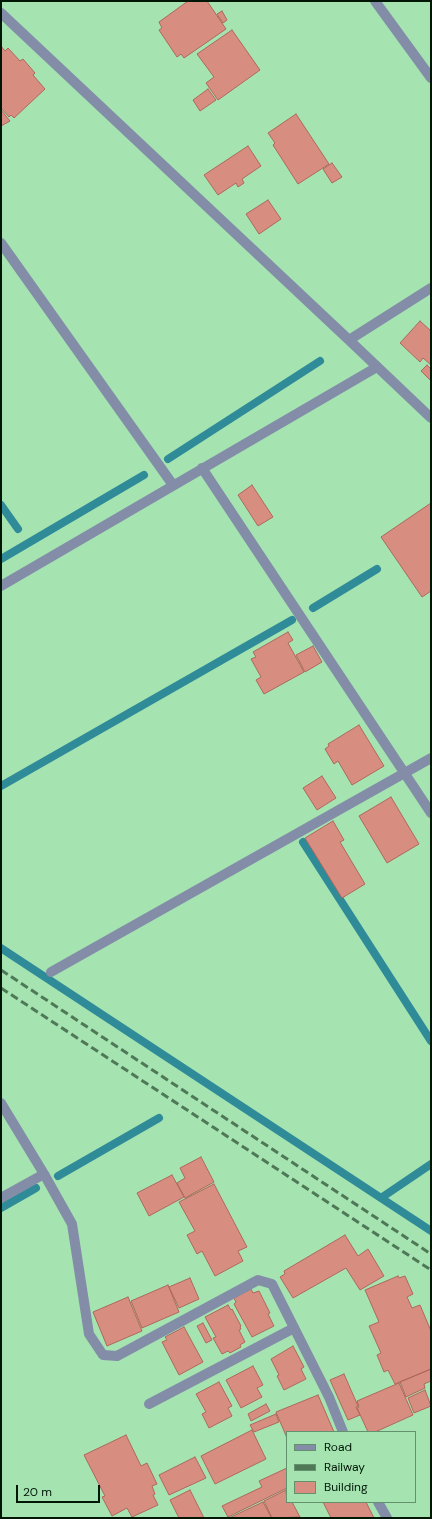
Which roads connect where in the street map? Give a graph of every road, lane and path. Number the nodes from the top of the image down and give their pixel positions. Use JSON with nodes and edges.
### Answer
{"nodes":[{"id":1,"x":375,"y":1,"type":"edge"},
{"id":2,"x":1,"y":14,"type":"edge"},
{"id":3,"x":431,"y":78,"type":"edge"},
{"id":4,"x":1,"y":243,"type":"edge"},
{"id":5,"x":431,"y":288,"type":"edge"},
{"id":6,"x":349,"y":340,"type":"junction"},
{"id":7,"x":377,"y":367,"type":"junction"},
{"id":8,"x":431,"y":418,"type":"edge"},
{"id":9,"x":202,"y":468,"type":"junction"},
{"id":10,"x":173,"y":486,"type":"junction"},
{"id":11,"x":1,"y":586,"type":"edge"},
{"id":12,"x":431,"y":758,"type":"edge"},
{"id":13,"x":404,"y":772,"type":"junction"},
{"id":14,"x":431,"y":813,"type":"edge"},
{"id":15,"x":51,"y":972,"type":"dead end"},
{"id":16,"x":1,"y":1103,"type":"edge"},
{"id":17,"x":44,"y":1174,"type":"junction"},
{"id":18,"x":1,"y":1198,"type":"edge"},
{"id":19,"x":294,"y":1328,"type":"junction"},
{"id":20,"x":149,"y":1404,"type":"dead end"},
{"id":21,"x":343,"y":1431,"type":"edge"},
{"id":22,"x":379,"y":1503,"type":"edge"},
{"id":23,"x":388,"y":1518,"type":"edge"}],
"edges":[{"from":1,"to":3,"type":"street"},
{"from":2,"to":6,"type":"street"},
{"from":4,"to":10,"type":"street"},
{"from":5,"to":6,"type":"street"},
{"from":6,"to":7,"type":"street"},
{"from":7,"to":8,"type":"street"},
{"from":7,"to":9,"type":"street"},
{"from":9,"to":10,"type":"street"},
{"from":9,"to":13,"type":"street"},
{"from":10,"to":11,"type":"street"},
{"from":12,"to":13,"type":"street"},
{"from":13,"to":14,"type":"street"},
{"from":13,"to":15,"type":"street"},
{"from":16,"to":17,"type":"street"},
{"from":17,"to":18,"type":"street"},
{"from":17,"to":19,"type":"street"},
{"from":19,"to":20,"type":"street"},
{"from":19,"to":21,"type":"street"},
{"from":22,"to":23,"type":"street"}]}
